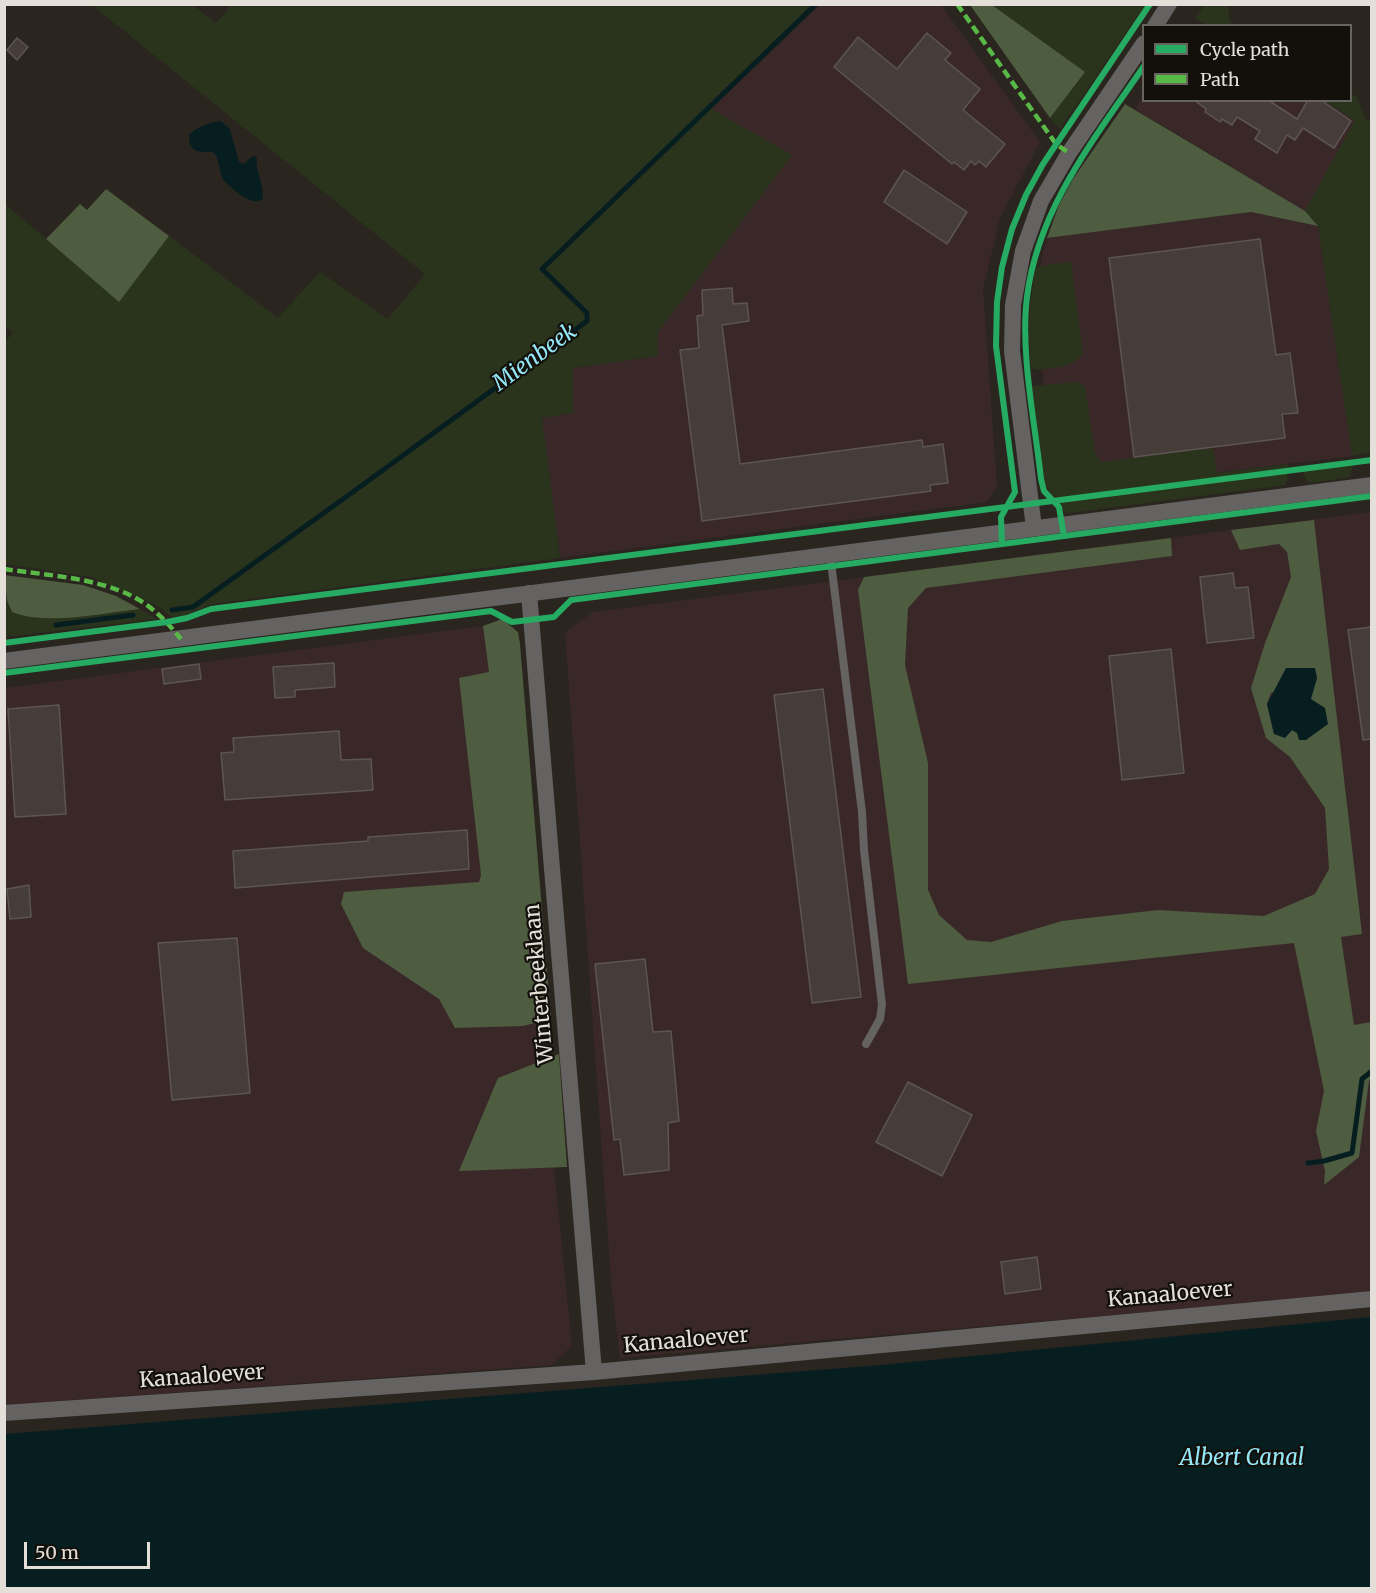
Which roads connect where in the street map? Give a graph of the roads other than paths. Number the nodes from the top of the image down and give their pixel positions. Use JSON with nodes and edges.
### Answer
{"nodes":[{"id":1,"x":1169,"y":4,"type":"edge"},
{"id":2,"x":1156,"y":24,"type":"edge"},
{"id":3,"x":1142,"y":44,"type":"edge"},
{"id":4,"x":1371,"y":484,"type":"edge"},
{"id":5,"x":1034,"y":528,"type":"junction"},
{"id":6,"x":830,"y":554,"type":"junction"},
{"id":7,"x":529,"y":593,"type":"junction"},
{"id":8,"x":4,"y":661,"type":"edge"},
{"id":9,"x":866,"y":1044,"type":"dead end"},
{"id":10,"x":1371,"y":1299,"type":"edge"},
{"id":11,"x":594,"y":1372,"type":"junction"},
{"id":12,"x":4,"y":1413,"type":"edge"}],
"edges":[{"from":1,"to":2,"type":"street"},
{"from":3,"to":5,"type":"street"},
{"from":4,"to":5,"type":"street"},
{"from":5,"to":6,"type":"street"},
{"from":6,"to":7,"type":"street"},
{"from":6,"to":9,"type":"lane"},
{"from":7,"to":8,"type":"street"},
{"from":7,"to":11,"type":"street","name":"Winterbeeklaan"},
{"from":10,"to":11,"type":"street","name":"Kanaaloever"},
{"from":11,"to":12,"type":"street","name":"Kanaaloever"}]}
